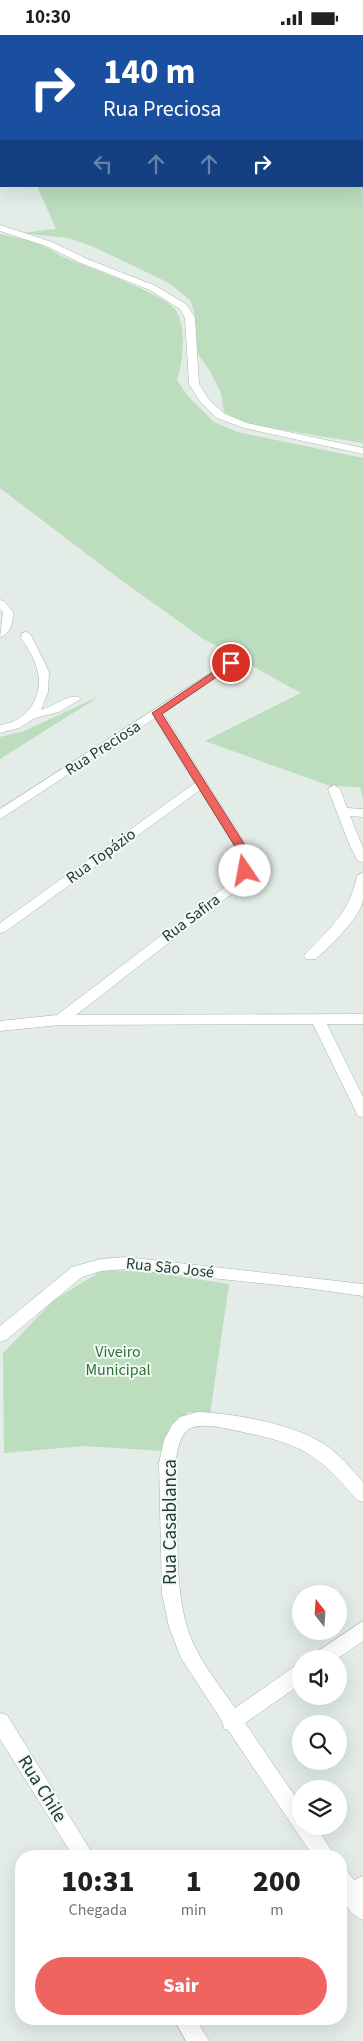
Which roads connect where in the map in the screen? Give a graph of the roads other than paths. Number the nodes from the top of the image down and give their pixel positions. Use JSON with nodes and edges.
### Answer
{"nodes":[{"id":1,"x":0,"y":228,"type":"edge"},
{"id":2,"x":363,"y":451,"type":"edge"},
{"id":3,"x":0,"y":603,"type":"edge"},
{"id":4,"x":0,"y":634,"type":"edge"},
{"id":5,"x":26,"y":635,"type":"dead end"},
{"id":6,"x":231,"y":663,"type":"dead end"},
{"id":7,"x":75,"y":699,"type":"dead end"},
{"id":8,"x":157,"y":713,"type":"junction"},
{"id":9,"x":33,"y":715,"type":"junction"},
{"id":10,"x":0,"y":729,"type":"edge"},
{"id":11,"x":202,"y":783,"type":"junction"},
{"id":12,"x":334,"y":789,"type":"dead end"},
{"id":13,"x":343,"y":811,"type":"junction"},
{"id":14,"x":363,"y":813,"type":"edge"},
{"id":15,"x":0,"y":815,"type":"edge"},
{"id":16,"x":363,"y":858,"type":"edge"},
{"id":17,"x":363,"y":868,"type":"edge"},
{"id":18,"x":363,"y":876,"type":"edge"},
{"id":19,"x":0,"y":929,"type":"edge"},
{"id":20,"x":310,"y":956,"type":"dead end"},
{"id":21,"x":363,"y":1019,"type":"edge"},
{"id":22,"x":60,"y":1020,"type":"junction"},
{"id":23,"x":318,"y":1020,"type":"junction"},
{"id":24,"x":0,"y":1026,"type":"edge"},
{"id":25,"x":363,"y":1112,"type":"edge"},
{"id":26,"x":363,"y":1290,"type":"edge"},
{"id":27,"x":0,"y":1335,"type":"edge"},
{"id":28,"x":363,"y":1494,"type":"edge"},
{"id":29,"x":363,"y":1630,"type":"edge"},
{"id":30,"x":334,"y":1650,"type":"edge"},
{"id":31,"x":292,"y":1679,"type":"edge"},
{"id":32,"x":0,"y":1722,"type":"edge"},
{"id":33,"x":231,"y":1722,"type":"junction"},
{"id":34,"x":292,"y":1809,"type":"edge"},
{"id":35,"x":310,"y":1835,"type":"edge"},
{"id":36,"x":80,"y":1850,"type":"edge"},
{"id":37,"x":321,"y":1850,"type":"edge"},
{"id":38,"x":188,"y":2025,"type":"edge"},
{"id":39,"x":198,"y":2041,"type":"edge"}],
"edges":[{"from":1,"to":2,"type":"street"},
{"from":3,"to":4,"type":"street"},
{"from":5,"to":9,"type":"street"},
{"from":6,"to":8,"type":"street","name":"Rua Preciosa"},
{"from":7,"to":9,"type":"street"},
{"from":8,"to":11,"type":"street","name":"Rua Safira"},
{"from":8,"to":15,"type":"street","name":"Rua Preciosa"},
{"from":9,"to":10,"type":"street"},
{"from":11,"to":19,"type":"street","name":"Rua Topázio"},
{"from":11,"to":22,"type":"street","name":"Rua Safira"},
{"from":12,"to":13,"type":"street"},
{"from":13,"to":14,"type":"street"},
{"from":13,"to":16,"type":"street"},
{"from":16,"to":17,"type":"street"},
{"from":18,"to":20,"type":"street"},
{"from":21,"to":23,"type":"street"},
{"from":22,"to":23,"type":"street"},
{"from":22,"to":24,"type":"street"},
{"from":23,"to":25,"type":"street"},
{"from":26,"to":27,"type":"street","name":"Rua São José"},
{"from":28,"to":33,"type":"street","name":"Rua Casablanca"},
{"from":29,"to":30,"type":"street"},
{"from":31,"to":33,"type":"street"},
{"from":32,"to":36,"type":"street","name":"Rua Chile"},
{"from":33,"to":34,"type":"street","name":"Rua Casablanca"},
{"from":35,"to":37,"type":"street"},
{"from":38,"to":39,"type":"street"}]}
